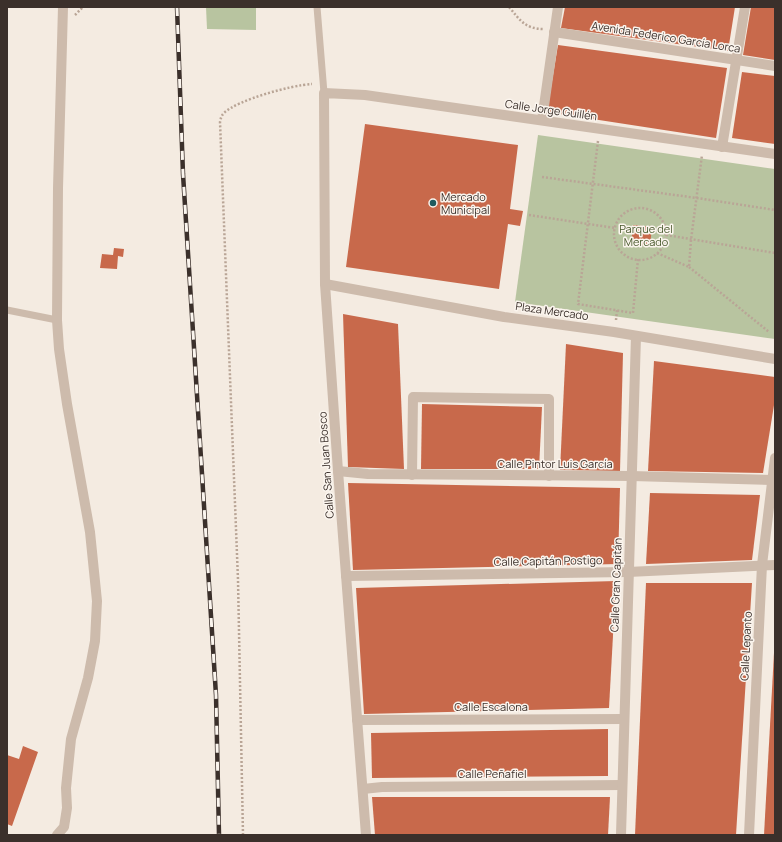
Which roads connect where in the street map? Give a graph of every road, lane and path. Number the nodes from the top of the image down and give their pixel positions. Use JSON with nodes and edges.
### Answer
{"nodes":[{"id":1,"x":63,"y":7,"type":"edge"},
{"id":2,"x":317,"y":7,"type":"edge"},
{"id":3,"x":509,"y":7,"type":"edge"},
{"id":4,"x":558,"y":7,"type":"edge"},
{"id":5,"x":745,"y":7,"type":"edge"},
{"id":6,"x":554,"y":32,"type":"junction"},
{"id":7,"x":736,"y":59,"type":"junction"},
{"id":8,"x":775,"y":66,"type":"edge"},
{"id":9,"x":324,"y":83,"type":"junction"},
{"id":10,"x":324,"y":93,"type":"junction"},
{"id":11,"x":542,"y":120,"type":"junction"},
{"id":12,"x":598,"y":140,"type":"dead end"},
{"id":13,"x":722,"y":147,"type":"junction"},
{"id":14,"x":775,"y":154,"type":"edge"},
{"id":15,"x":702,"y":155,"type":"dead end"},
{"id":16,"x":542,"y":177,"type":"dead end"},
{"id":17,"x":592,"y":184,"type":"junction"},
{"id":18,"x":696,"y":198,"type":"junction"},
{"id":19,"x":775,"y":210,"type":"edge"},
{"id":20,"x":529,"y":215,"type":"dead end"},
{"id":21,"x":588,"y":223,"type":"junction"},
{"id":22,"x":615,"y":228,"type":"junction"},
{"id":23,"x":666,"y":236,"type":"junction"},
{"id":24,"x":691,"y":240,"type":"junction"},
{"id":25,"x":657,"y":253,"type":"junction"},
{"id":26,"x":775,"y":253,"type":"edge"},
{"id":27,"x":638,"y":259,"type":"junction"},
{"id":28,"x":689,"y":267,"type":"junction"},
{"id":29,"x":325,"y":284,"type":"junction"},
{"id":30,"x":7,"y":310,"type":"edge"},
{"id":31,"x":57,"y":320,"type":"junction"},
{"id":32,"x":769,"y":332,"type":"dead end"},
{"id":33,"x":636,"y":336,"type":"junction"},
{"id":34,"x":775,"y":359,"type":"edge"},
{"id":35,"x":775,"y":458,"type":"edge"},
{"id":36,"x":338,"y":471,"type":"junction"},
{"id":37,"x":412,"y":475,"type":"junction"},
{"id":38,"x":549,"y":476,"type":"junction"},
{"id":39,"x":632,"y":476,"type":"junction"},
{"id":40,"x":772,"y":480,"type":"junction"},
{"id":41,"x":762,"y":565,"type":"junction"},
{"id":42,"x":775,"y":565,"type":"edge"},
{"id":43,"x":628,"y":572,"type":"junction"},
{"id":44,"x":346,"y":576,"type":"junction"},
{"id":45,"x":624,"y":718,"type":"junction"},
{"id":46,"x":357,"y":720,"type":"junction"},
{"id":47,"x":622,"y":785,"type":"junction"},
{"id":48,"x":362,"y":789,"type":"junction"},
{"id":49,"x":57,"y":835,"type":"edge"},
{"id":50,"x":243,"y":835,"type":"edge"},
{"id":51,"x":366,"y":835,"type":"edge"},
{"id":52,"x":621,"y":835,"type":"edge"},
{"id":53,"x":750,"y":835,"type":"edge"}],
"edges":[{"from":1,"to":31,"type":"street"},
{"from":2,"to":9,"type":"lane"},
{"from":3,"to":6,"type":"path"},
{"from":4,"to":6,"type":"street"},
{"from":5,"to":7,"type":"street"},
{"from":6,"to":7,"type":"street","name":"Avenida Federico García Lorca"},
{"from":6,"to":11,"type":"street"},
{"from":7,"to":8,"type":"street","name":"Avenida Federico García Lorca"},
{"from":7,"to":13,"type":"street"},
{"from":9,"to":10,"type":"lane"},
{"from":9,"to":50,"type":"path"},
{"from":10,"to":11,"type":"street","name":"Calle Jorge Guillén"},
{"from":10,"to":29,"type":"street","name":"Calle San Juan Bosco"},
{"from":11,"to":13,"type":"street","name":"Calle Jorge Guillén"},
{"from":12,"to":17,"type":"path"},
{"from":13,"to":14,"type":"street","name":"Calle Jorge Guillén"},
{"from":15,"to":18,"type":"path"},
{"from":16,"to":17,"type":"path"},
{"from":17,"to":18,"type":"path"},
{"from":17,"to":21,"type":"path"},
{"from":18,"to":19,"type":"path"},
{"from":18,"to":24,"type":"path"},
{"from":20,"to":21,"type":"path"},
{"from":21,"to":22,"type":"path"},
{"from":21,"to":27,"type":"path"},
{"from":22,"to":23,"type":"path"},
{"from":22,"to":27,"type":"path"},
{"from":23,"to":24,"type":"path"},
{"from":23,"to":25,"type":"path"},
{"from":24,"to":26,"type":"path"},
{"from":24,"to":28,"type":"path"},
{"from":25,"to":27,"type":"path"},
{"from":25,"to":28,"type":"path"},
{"from":28,"to":32,"type":"path"},
{"from":29,"to":33,"type":"street","name":"Plaza Mercado"},
{"from":29,"to":36,"type":"street","name":"Calle San Juan Bosco"},
{"from":30,"to":31,"type":"lane"},
{"from":31,"to":49,"type":"street"},
{"from":33,"to":34,"type":"street","name":"Plaza Mercado"},
{"from":33,"to":39,"type":"street","name":"Calle Gran Capitán"},
{"from":35,"to":40,"type":"street","name":"Calle Lepanto"},
{"from":36,"to":37,"type":"street","name":"Calle Pintor Luis García"},
{"from":36,"to":44,"type":"street","name":"Calle San Juan Bosco"},
{"from":37,"to":38,"type":"street","name":"Calle Pintor Luis García"},
{"from":37,"to":38,"type":"street"},
{"from":38,"to":39,"type":"street","name":"Calle Pintor Luis García"},
{"from":39,"to":40,"type":"street","name":"Calle Pintor Luis García"},
{"from":39,"to":43,"type":"street","name":"Calle Gran Capitán"},
{"from":40,"to":41,"type":"street","name":"Calle Lepanto"},
{"from":41,"to":42,"type":"street","name":"Calle Capitán Postigo"},
{"from":41,"to":43,"type":"street","name":"Calle Capitán Postigo"},
{"from":41,"to":53,"type":"street","name":"Calle Lepanto"},
{"from":43,"to":44,"type":"street","name":"Calle Capitán Postigo"},
{"from":43,"to":45,"type":"street","name":"Calle Gran Capitán"},
{"from":44,"to":46,"type":"street","name":"Calle San Juan Bosco"},
{"from":45,"to":46,"type":"street","name":"Calle Escalona"},
{"from":45,"to":47,"type":"street","name":"Calle Gran Capitán"},
{"from":46,"to":48,"type":"street","name":"Calle San Juan Bosco"},
{"from":47,"to":48,"type":"street","name":"Calle Peñafiel"},
{"from":47,"to":52,"type":"street","name":"Calle Gran Capitán"},
{"from":48,"to":51,"type":"street","name":"Calle San Juan Bosco"}]}
